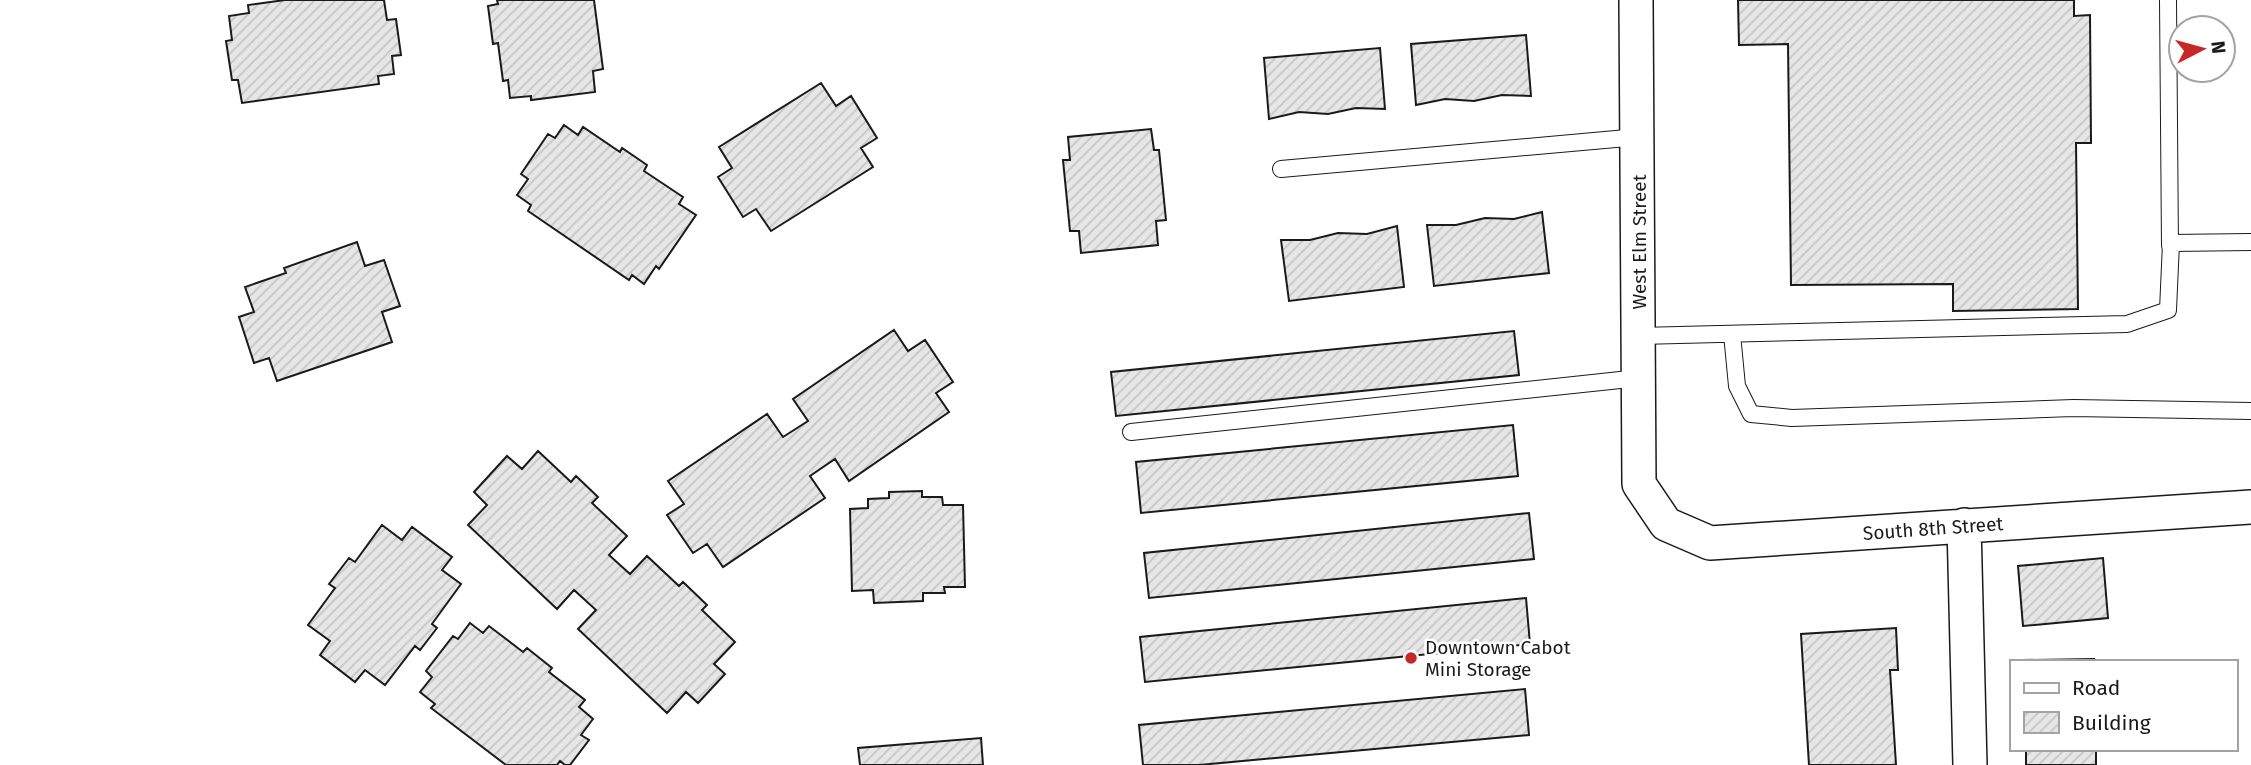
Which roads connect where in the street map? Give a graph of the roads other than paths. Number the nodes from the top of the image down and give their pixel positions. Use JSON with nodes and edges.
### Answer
{"nodes":[{"id":1,"x":1636,"y":0,"type":"edge"},
{"id":2,"x":2168,"y":0,"type":"edge"},
{"id":3,"x":1638,"y":137,"type":"junction"},
{"id":4,"x":1281,"y":169,"type":"dead end"},
{"id":5,"x":2171,"y":243,"type":"junction"},
{"id":6,"x":2251,"y":243,"type":"edge"},
{"id":7,"x":1732,"y":334,"type":"junction"},
{"id":8,"x":1639,"y":336,"type":"junction"},
{"id":9,"x":1639,"y":378,"type":"junction"},
{"id":10,"x":2251,"y":411,"type":"edge"},
{"id":11,"x":1130,"y":432,"type":"dead end"},
{"id":12,"x":1639,"y":484,"type":"joint"},
{"id":13,"x":2251,"y":507,"type":"edge"},
{"id":14,"x":1964,"y":525,"type":"junction"},
{"id":15,"x":1970,"y":765,"type":"edge"}],
"edges":[{"from":1,"to":3,"type":"street","name":"West Elm Street"},
{"from":2,"to":5,"type":"lane"},
{"from":3,"to":4,"type":"lane"},
{"from":3,"to":8,"type":"street","name":"West Elm Street"},
{"from":5,"to":6,"type":"lane"},
{"from":5,"to":7,"type":"lane"},
{"from":7,"to":8,"type":"lane"},
{"from":7,"to":10,"type":"lane"},
{"from":8,"to":9,"type":"street","name":"West Elm Street"},
{"from":9,"to":11,"type":"lane"},
{"from":9,"to":12,"type":"street","name":"West Elm Street"},
{"from":12,"to":14,"type":"street","name":"South 8th Street"},
{"from":13,"to":14,"type":"street","name":"South 8th Street"},
{"from":14,"to":15,"type":"street"}]}
